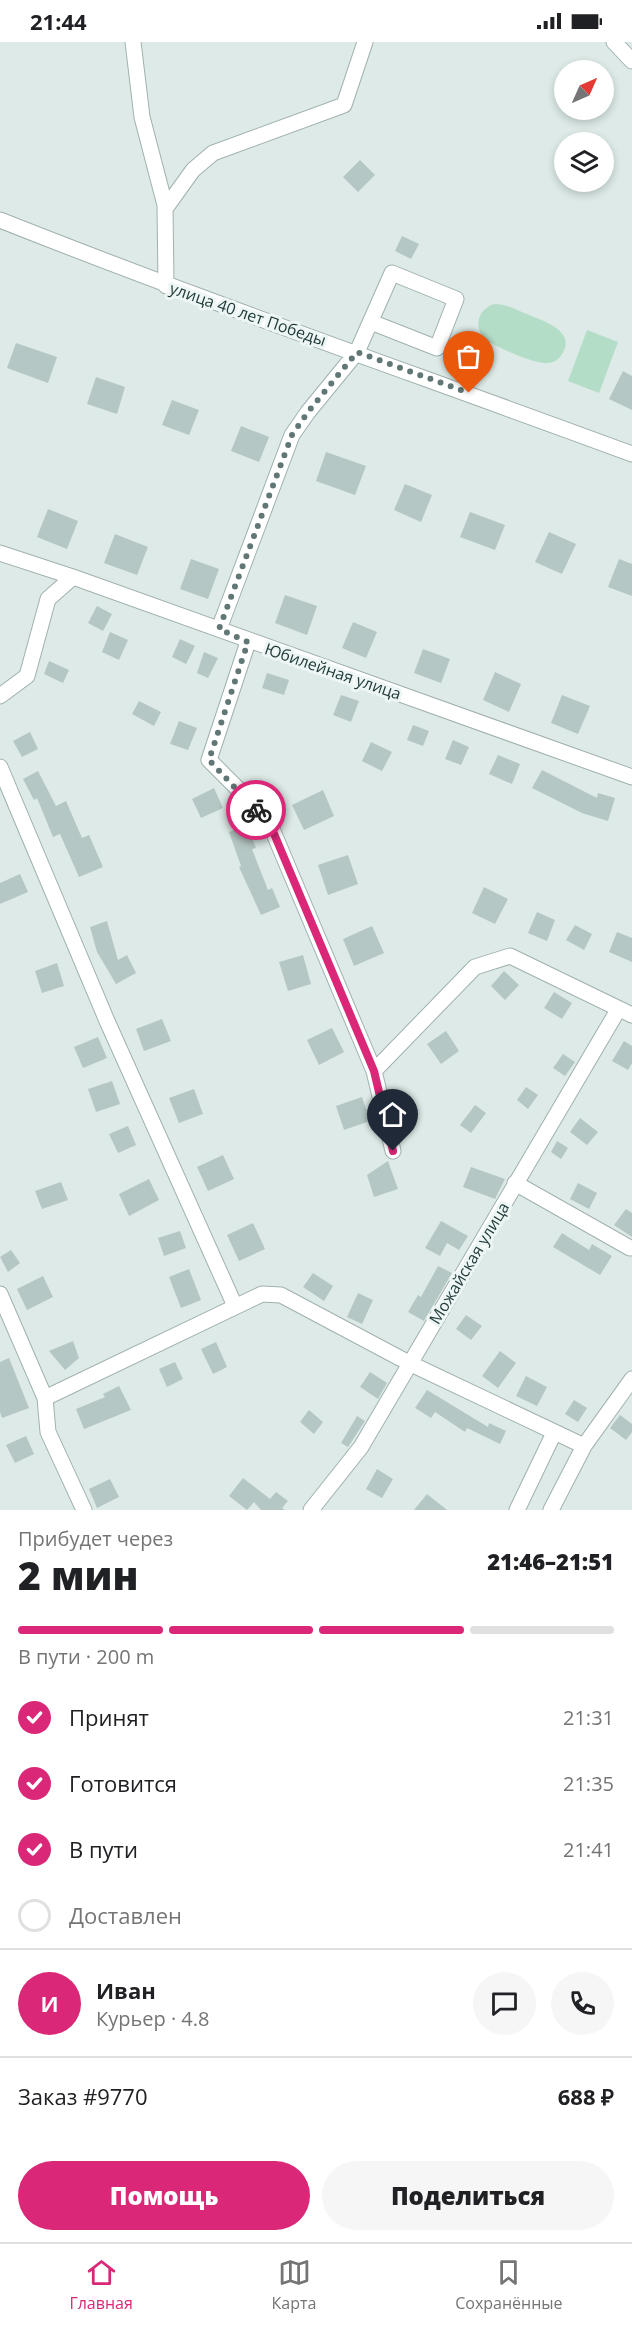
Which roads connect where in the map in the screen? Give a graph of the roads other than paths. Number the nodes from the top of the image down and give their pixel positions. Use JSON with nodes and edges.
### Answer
{"nodes":[{"id":1,"x":133,"y":42,"type":"edge"},
{"id":2,"x":365,"y":42,"type":"edge"},
{"id":3,"x":614,"y":42,"type":"edge"},
{"id":4,"x":632,"y":61,"type":"edge"},
{"id":5,"x":165,"y":209,"type":"junction"},
{"id":6,"x":0,"y":220,"type":"edge"},
{"id":7,"x":166,"y":286,"type":"junction"},
{"id":8,"x":371,"y":322,"type":"junction"},
{"id":9,"x":357,"y":352,"type":"junction"},
{"id":10,"x":632,"y":454,"type":"edge"},
{"id":11,"x":0,"y":553,"type":"edge"},
{"id":12,"x":73,"y":577,"type":"junction"},
{"id":13,"x":219,"y":629,"type":"junction"},
{"id":14,"x":248,"y":642,"type":"junction"},
{"id":15,"x":0,"y":696,"type":"edge"},
{"id":16,"x":0,"y":767,"type":"edge"},
{"id":17,"x":632,"y":777,"type":"edge"},
{"id":18,"x":625,"y":1013,"type":"edge"},
{"id":19,"x":374,"y":1071,"type":"junction"},
{"id":20,"x":393,"y":1151,"type":"dead end"},
{"id":21,"x":515,"y":1183,"type":"junction"},
{"id":22,"x":630,"y":1248,"type":"dead end"},
{"id":23,"x":0,"y":1294,"type":"edge"},
{"id":24,"x":235,"y":1306,"type":"junction"},
{"id":25,"x":409,"y":1363,"type":"junction"},
{"id":26,"x":632,"y":1379,"type":"edge"},
{"id":27,"x":45,"y":1398,"type":"junction"},
{"id":28,"x":554,"y":1433,"type":"junction"},
{"id":29,"x":584,"y":1446,"type":"junction"},
{"id":30,"x":84,"y":1510,"type":"edge"},
{"id":31,"x":311,"y":1510,"type":"edge"},
{"id":32,"x":517,"y":1510,"type":"edge"},
{"id":33,"x":551,"y":1510,"type":"edge"}],
"edges":[{"from":1,"to":5,"type":"street"},
{"from":2,"to":5,"type":"street"},
{"from":3,"to":4,"type":"street"},
{"from":5,"to":7,"type":"street"},
{"from":6,"to":7,"type":"street","name":"улица 40 лет Победы"},
{"from":7,"to":9,"type":"street","name":"улица 40 лет Победы"},
{"from":8,"to":8,"type":"street"},
{"from":8,"to":9,"type":"street"},
{"from":9,"to":10,"type":"street","name":"улица 40 лет Победы"},
{"from":9,"to":13,"type":"street"},
{"from":11,"to":12,"type":"street","name":"Юбилейная улица"},
{"from":12,"to":13,"type":"street","name":"Юбилейная улица"},
{"from":12,"to":15,"type":"street"},
{"from":13,"to":14,"type":"street","name":"Юбилейная улица"},
{"from":14,"to":17,"type":"street","name":"Юбилейная улица"},
{"from":14,"to":19,"type":"street"},
{"from":16,"to":24,"type":"street"},
{"from":18,"to":19,"type":"street"},
{"from":18,"to":21,"type":"street","name":"Можайская улица"},
{"from":19,"to":20,"type":"street"},
{"from":21,"to":22,"type":"street"},
{"from":21,"to":25,"type":"street","name":"Можайская улица"},
{"from":23,"to":27,"type":"street"},
{"from":24,"to":25,"type":"street"},
{"from":24,"to":27,"type":"street"},
{"from":25,"to":28,"type":"street"},
{"from":25,"to":31,"type":"street","name":"Можайская улица"},
{"from":26,"to":29,"type":"street"},
{"from":27,"to":30,"type":"street"},
{"from":28,"to":29,"type":"street"},
{"from":28,"to":32,"type":"street"},
{"from":29,"to":33,"type":"street"}]}
